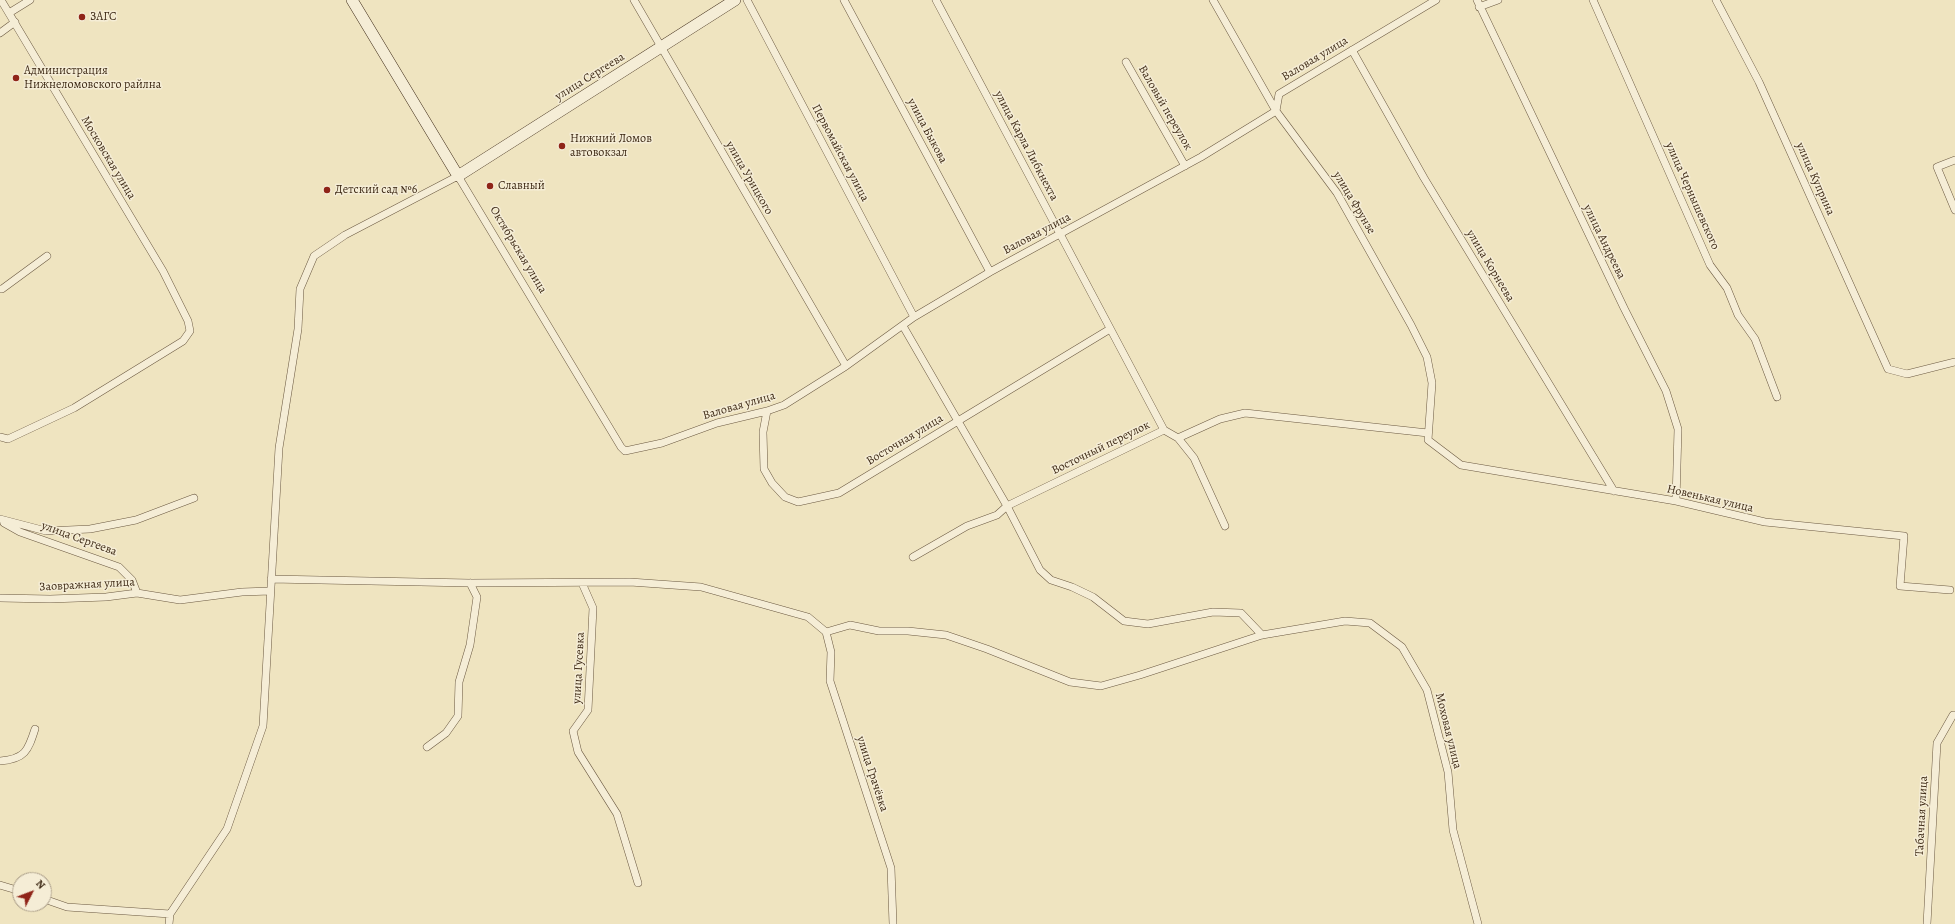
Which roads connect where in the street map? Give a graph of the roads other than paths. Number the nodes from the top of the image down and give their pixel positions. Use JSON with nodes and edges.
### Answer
{"nodes":[{"id":1,"x":1,"y":0,"type":"edge"},
{"id":2,"x":30,"y":0,"type":"edge"},
{"id":3,"x":352,"y":0,"type":"edge"},
{"id":4,"x":634,"y":0,"type":"edge"},
{"id":5,"x":735,"y":0,"type":"edge"},
{"id":6,"x":748,"y":0,"type":"edge"},
{"id":7,"x":844,"y":0,"type":"edge"},
{"id":8,"x":936,"y":0,"type":"edge"},
{"id":9,"x":1214,"y":0,"type":"edge"},
{"id":10,"x":1436,"y":0,"type":"edge"},
{"id":11,"x":1498,"y":0,"type":"edge"},
{"id":12,"x":1593,"y":0,"type":"edge"},
{"id":13,"x":1716,"y":0,"type":"edge"},
{"id":14,"x":1478,"y":3,"type":"edge"},
{"id":15,"x":9,"y":13,"type":"junction"},
{"id":16,"x":15,"y":22,"type":"junction"},
{"id":17,"x":0,"y":33,"type":"edge"},
{"id":18,"x":661,"y":48,"type":"junction"},
{"id":19,"x":1352,"y":50,"type":"junction"},
{"id":20,"x":1126,"y":62,"type":"dead end"},
{"id":21,"x":1276,"y":111,"type":"junction"},
{"id":22,"x":1955,"y":160,"type":"edge"},
{"id":23,"x":1185,"y":166,"type":"junction"},
{"id":24,"x":458,"y":176,"type":"junction"},
{"id":25,"x":1955,"y":210,"type":"edge"},
{"id":26,"x":1060,"y":234,"type":"junction"},
{"id":27,"x":47,"y":256,"type":"dead end"},
{"id":28,"x":990,"y":272,"type":"junction"},
{"id":29,"x":0,"y":289,"type":"edge"},
{"id":30,"x":914,"y":317,"type":"junction"},
{"id":31,"x":903,"y":326,"type":"junction"},
{"id":32,"x":1110,"y":330,"type":"junction"},
{"id":33,"x":1955,"y":362,"type":"edge"},
{"id":34,"x":846,"y":366,"type":"junction"},
{"id":35,"x":1777,"y":397,"type":"dead end"},
{"id":36,"x":767,"y":411,"type":"junction"},
{"id":37,"x":958,"y":421,"type":"junction"},
{"id":38,"x":1164,"y":430,"type":"junction"},
{"id":39,"x":1428,"y":433,"type":"junction"},
{"id":40,"x":0,"y":437,"type":"edge"},
{"id":41,"x":1178,"y":438,"type":"junction"},
{"id":42,"x":625,"y":451,"type":"joint"},
{"id":43,"x":1614,"y":491,"type":"junction"},
{"id":44,"x":194,"y":498,"type":"dead end"},
{"id":45,"x":1676,"y":501,"type":"junction"},
{"id":46,"x":1007,"y":506,"type":"junction"},
{"id":47,"x":0,"y":520,"type":"edge"},
{"id":48,"x":1225,"y":526,"type":"dead end"},
{"id":49,"x":913,"y":557,"type":"dead end"},
{"id":50,"x":271,"y":579,"type":"junction"},
{"id":51,"x":470,"y":583,"type":"junction"},
{"id":52,"x":582,"y":583,"type":"junction"},
{"id":53,"x":1950,"y":590,"type":"dead end"},
{"id":54,"x":270,"y":591,"type":"junction"},
{"id":55,"x":137,"y":593,"type":"junction"},
{"id":56,"x":0,"y":598,"type":"edge"},
{"id":57,"x":826,"y":632,"type":"junction"},
{"id":58,"x":1262,"y":635,"type":"junction"},
{"id":59,"x":1955,"y":715,"type":"edge"},
{"id":60,"x":35,"y":729,"type":"dead end"},
{"id":61,"x":427,"y":747,"type":"dead end"},
{"id":62,"x":0,"y":761,"type":"edge"},
{"id":63,"x":638,"y":883,"type":"dead end"},
{"id":64,"x":0,"y":885,"type":"edge"},
{"id":65,"x":12,"y":889,"type":"edge"},
{"id":66,"x":52,"y":902,"type":"edge"},
{"id":67,"x":170,"y":914,"type":"junction"},
{"id":68,"x":169,"y":924,"type":"edge"},
{"id":69,"x":893,"y":924,"type":"edge"},
{"id":70,"x":1478,"y":924,"type":"edge"},
{"id":71,"x":1927,"y":924,"type":"edge"}],
"edges":[{"from":1,"to":15,"type":"street","name":"Московская улица"},
{"from":2,"to":15,"type":"street"},
{"from":3,"to":24,"type":"main road","name":"Октябрьская улица"},
{"from":4,"to":18,"type":"street","name":"улица Урицкого"},
{"from":5,"to":18,"type":"main road","name":"улица Сергеева"},
{"from":6,"to":30,"type":"street","name":"Первомайская улица"},
{"from":7,"to":28,"type":"street","name":"улица Быкова"},
{"from":8,"to":26,"type":"street","name":"улица Карла Либкнехта"},
{"from":9,"to":21,"type":"street","name":"улица Фрунзе"},
{"from":10,"to":19,"type":"street","name":"Валовая улица"},
{"from":11,"to":14,"type":"street"},
{"from":12,"to":35,"type":"street","name":"улица Чернышевского"},
{"from":13,"to":33,"type":"street","name":"улица Куприна"},
{"from":14,"to":45,"type":"street","name":"улица Андреева"},
{"from":15,"to":16,"type":"street","name":"Московская улица"},
{"from":16,"to":17,"type":"street"},
{"from":16,"to":40,"type":"street","name":"Московская улица"},
{"from":18,"to":24,"type":"main road","name":"улица Сергеева"},
{"from":18,"to":34,"type":"street","name":"улица Урицкого"},
{"from":19,"to":21,"type":"street","name":"Валовая улица"},
{"from":19,"to":43,"type":"street","name":"улица Корнеева"},
{"from":20,"to":23,"type":"street","name":"Валовый переулок"},
{"from":21,"to":23,"type":"street","name":"Валовая улица"},
{"from":21,"to":39,"type":"street","name":"улица Фрунзе"},
{"from":22,"to":25,"type":"street"},
{"from":23,"to":26,"type":"street","name":"Валовая улица"},
{"from":24,"to":42,"type":"street","name":"Октябрьская улица"},
{"from":24,"to":50,"type":"street"},
{"from":26,"to":28,"type":"street","name":"Валовая улица"},
{"from":26,"to":32,"type":"street","name":"улица Карла Либкнехта"},
{"from":27,"to":29,"type":"street"},
{"from":28,"to":30,"type":"street","name":"Валовая улица"},
{"from":30,"to":31,"type":"street","name":"Валовая улица"},
{"from":31,"to":34,"type":"street","name":"Валовая улица"},
{"from":31,"to":37,"type":"street"},
{"from":32,"to":37,"type":"street","name":"Восточная улица"},
{"from":32,"to":38,"type":"street","name":"улица Карла Либкнехта"},
{"from":34,"to":36,"type":"street","name":"Валовая улица"},
{"from":36,"to":37,"type":"street","name":"Восточная улица"},
{"from":36,"to":42,"type":"street","name":"Валовая улица"},
{"from":37,"to":46,"type":"street"},
{"from":38,"to":41,"type":"street","name":"Восточный переулок"},
{"from":38,"to":46,"type":"street","name":"Восточный переулок"},
{"from":39,"to":41,"type":"street"},
{"from":39,"to":43,"type":"street","name":"Новенькая улица"},
{"from":41,"to":48,"type":"street"},
{"from":43,"to":45,"type":"street","name":"Новенькая улица"},
{"from":44,"to":47,"type":"street"},
{"from":45,"to":53,"type":"street","name":"Новенькая улица"},
{"from":46,"to":49,"type":"street","name":"Восточный переулок"},
{"from":46,"to":58,"type":"street"},
{"from":47,"to":55,"type":"street","name":"улица Сергеева"},
{"from":50,"to":51,"type":"street"},
{"from":50,"to":54,"type":"street"},
{"from":51,"to":52,"type":"street"},
{"from":51,"to":61,"type":"street"},
{"from":52,"to":57,"type":"street"},
{"from":52,"to":63,"type":"street","name":"улица Гусевка"},
{"from":54,"to":55,"type":"street","name":"Заовражная улица"},
{"from":54,"to":67,"type":"street"},
{"from":55,"to":56,"type":"street","name":"Заовражная улица"},
{"from":57,"to":58,"type":"street","name":"Моховая улица"},
{"from":57,"to":69,"type":"street","name":"улица Грачёвка"},
{"from":58,"to":70,"type":"street","name":"Моховая улица"},
{"from":59,"to":71,"type":"street","name":"Табачная улица"},
{"from":60,"to":62,"type":"street"},
{"from":64,"to":65,"type":"street"},
{"from":66,"to":67,"type":"street"},
{"from":67,"to":68,"type":"street"}]}
